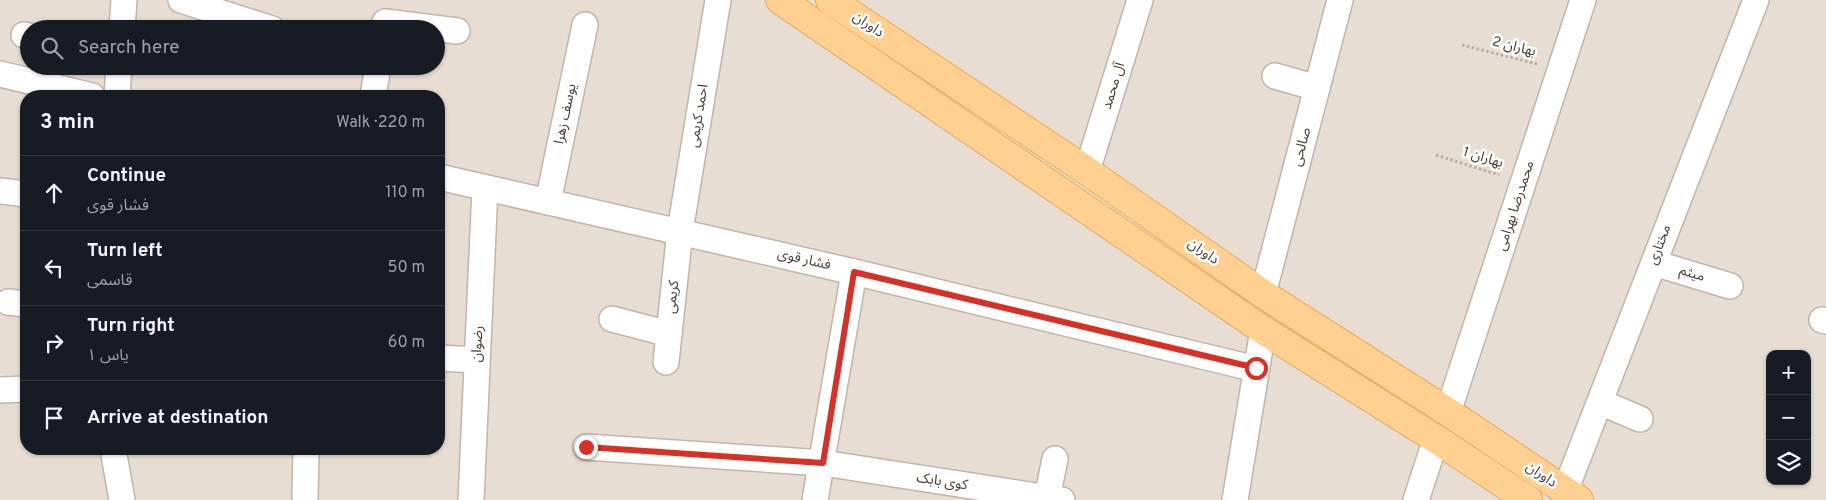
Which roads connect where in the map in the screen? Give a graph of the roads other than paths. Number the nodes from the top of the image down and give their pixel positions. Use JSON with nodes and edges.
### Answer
{"nodes":[{"id":1,"x":124,"y":0,"type":"edge"},
{"id":2,"x":181,"y":0,"type":"edge"},
{"id":3,"x":718,"y":0,"type":"edge"},
{"id":4,"x":780,"y":0,"type":"edge"},
{"id":5,"x":1140,"y":0,"type":"edge"},
{"id":6,"x":1340,"y":0,"type":"edge"},
{"id":7,"x":1583,"y":0,"type":"edge"},
{"id":8,"x":1756,"y":0,"type":"edge"},
{"id":9,"x":833,"y":1,"type":"edge"},
{"id":10,"x":386,"y":17,"type":"edge"},
{"id":11,"x":123,"y":20,"type":"edge"},
{"id":12,"x":244,"y":20,"type":"edge"},
{"id":13,"x":402,"y":20,"type":"edge"},
{"id":14,"x":585,"y":25,"type":"dead end"},
{"id":15,"x":445,"y":28,"type":"edge"},
{"id":16,"x":457,"y":30,"type":"dead end"},
{"id":17,"x":0,"y":74,"type":"edge"},
{"id":18,"x":118,"y":75,"type":"edge"},
{"id":19,"x":376,"y":75,"type":"edge"},
{"id":20,"x":1275,"y":76,"type":"dead end"},
{"id":21,"x":1317,"y":88,"type":"junction"},
{"id":22,"x":67,"y":90,"type":"edge"},
{"id":23,"x":117,"y":90,"type":"edge"},
{"id":24,"x":374,"y":90,"type":"edge"},
{"id":25,"x":968,"y":92,"type":"junction"},
{"id":26,"x":949,"y":113,"type":"junction"},
{"id":27,"x":1086,"y":171,"type":"junction"},
{"id":28,"x":445,"y":178,"type":"edge"},
{"id":29,"x":486,"y":188,"type":"junction"},
{"id":30,"x":0,"y":190,"type":"edge"},
{"id":31,"x":20,"y":193,"type":"edge"},
{"id":32,"x":548,"y":202,"type":"junction"},
{"id":33,"x":680,"y":231,"type":"junction"},
{"id":34,"x":1654,"y":263,"type":"junction"},
{"id":35,"x":854,"y":272,"type":"junction"},
{"id":36,"x":1730,"y":286,"type":"dead end"},
{"id":37,"x":1263,"y":294,"type":"junction"},
{"id":38,"x":612,"y":319,"type":"dead end"},
{"id":39,"x":1263,"y":330,"type":"junction"},
{"id":40,"x":669,"y":334,"type":"junction"},
{"id":41,"x":445,"y":358,"type":"edge"},
{"id":42,"x":478,"y":360,"type":"junction"},
{"id":43,"x":666,"y":362,"type":"dead end"},
{"id":44,"x":1256,"y":368,"type":"junction"},
{"id":45,"x":20,"y":389,"type":"edge"},
{"id":46,"x":0,"y":390,"type":"edge"},
{"id":47,"x":1600,"y":402,"type":"junction"},
{"id":48,"x":1448,"y":412,"type":"junction"},
{"id":49,"x":1640,"y":419,"type":"dead end"},
{"id":50,"x":1436,"y":438,"type":"junction"},
{"id":51,"x":586,"y":447,"type":"dead end"},
{"id":52,"x":114,"y":455,"type":"edge"},
{"id":53,"x":306,"y":455,"type":"edge"},
{"id":54,"x":1056,"y":459,"type":"dead end"},
{"id":55,"x":823,"y":463,"type":"junction"},
{"id":56,"x":948,"y":491,"type":"edge"},
{"id":57,"x":1572,"y":496,"type":"edge"},
{"id":58,"x":1054,"y":499,"type":"edge"},
{"id":59,"x":122,"y":500,"type":"edge"},
{"id":60,"x":305,"y":500,"type":"edge"},
{"id":61,"x":471,"y":500,"type":"edge"},
{"id":62,"x":815,"y":500,"type":"edge"},
{"id":63,"x":1235,"y":500,"type":"edge"},
{"id":64,"x":1416,"y":500,"type":"edge"},
{"id":65,"x":1528,"y":500,"type":"edge"}],
"edges":[{"from":1,"to":11,"type":"street"},
{"from":2,"to":12,"type":"street"},
{"from":3,"to":33,"type":"street","name":"احمد کریمی"},
{"from":4,"to":26,"type":"main road","name":"داوران"},
{"from":5,"to":27,"type":"street","name":"آل محمد"},
{"from":6,"to":21,"type":"street","name":"صالحی"},
{"from":7,"to":48,"type":"street","name":"محمدرضا بهرامی"},
{"from":8,"to":34,"type":"street","name":"مختاری"},
{"from":9,"to":25,"type":"main road","name":"داوران"},
{"from":10,"to":13,"type":"street"},
{"from":14,"to":32,"type":"street","name":"یوسف زهرا"},
{"from":15,"to":16,"type":"street"},
{"from":17,"to":22,"type":"street"},
{"from":18,"to":23,"type":"street"},
{"from":19,"to":24,"type":"street"},
{"from":20,"to":21,"type":"street"},
{"from":21,"to":37,"type":"street","name":"صالحی"},
{"from":25,"to":26,"type":"main road"},
{"from":25,"to":27,"type":"main road","name":"داوران"},
{"from":26,"to":39,"type":"main road","name":"داوران"},
{"from":27,"to":37,"type":"main road","name":"داوران"},
{"from":28,"to":29,"type":"street","name":"فشار قوی"},
{"from":29,"to":32,"type":"street","name":"فشار قوی"},
{"from":29,"to":42,"type":"street","name":"رضوان"},
{"from":30,"to":31,"type":"street"},
{"from":32,"to":33,"type":"street","name":"فشار قوی"},
{"from":33,"to":35,"type":"street","name":"فشار قوی"},
{"from":33,"to":40,"type":"street","name":"کریمی"},
{"from":34,"to":36,"type":"street","name":"میثم"},
{"from":34,"to":47,"type":"street","name":"مختاری"},
{"from":35,"to":44,"type":"street","name":"فشار قوی"},
{"from":35,"to":55,"type":"street"},
{"from":37,"to":48,"type":"main road","name":"داوران"},
{"from":38,"to":40,"type":"street"},
{"from":39,"to":44,"type":"street"},
{"from":39,"to":50,"type":"main road","name":"داوران"},
{"from":40,"to":43,"type":"street","name":"کریمی"},
{"from":41,"to":42,"type":"street"},
{"from":42,"to":61,"type":"street","name":"رضوان"},
{"from":44,"to":63,"type":"street"},
{"from":45,"to":46,"type":"street"},
{"from":47,"to":49,"type":"street"},
{"from":47,"to":57,"type":"street","name":"مختاری"},
{"from":48,"to":57,"type":"main road","name":"داوران"},
{"from":50,"to":64,"type":"street"},
{"from":50,"to":65,"type":"main road","name":"داوران"},
{"from":51,"to":55,"type":"street","name":"کوی بابک"},
{"from":52,"to":59,"type":"street"},
{"from":53,"to":60,"type":"street"},
{"from":54,"to":58,"type":"street"},
{"from":55,"to":56,"type":"street","name":"کوی بابک"},
{"from":55,"to":62,"type":"street"},
{"from":56,"to":58,"type":"street","name":"کوی بابک"}]}
